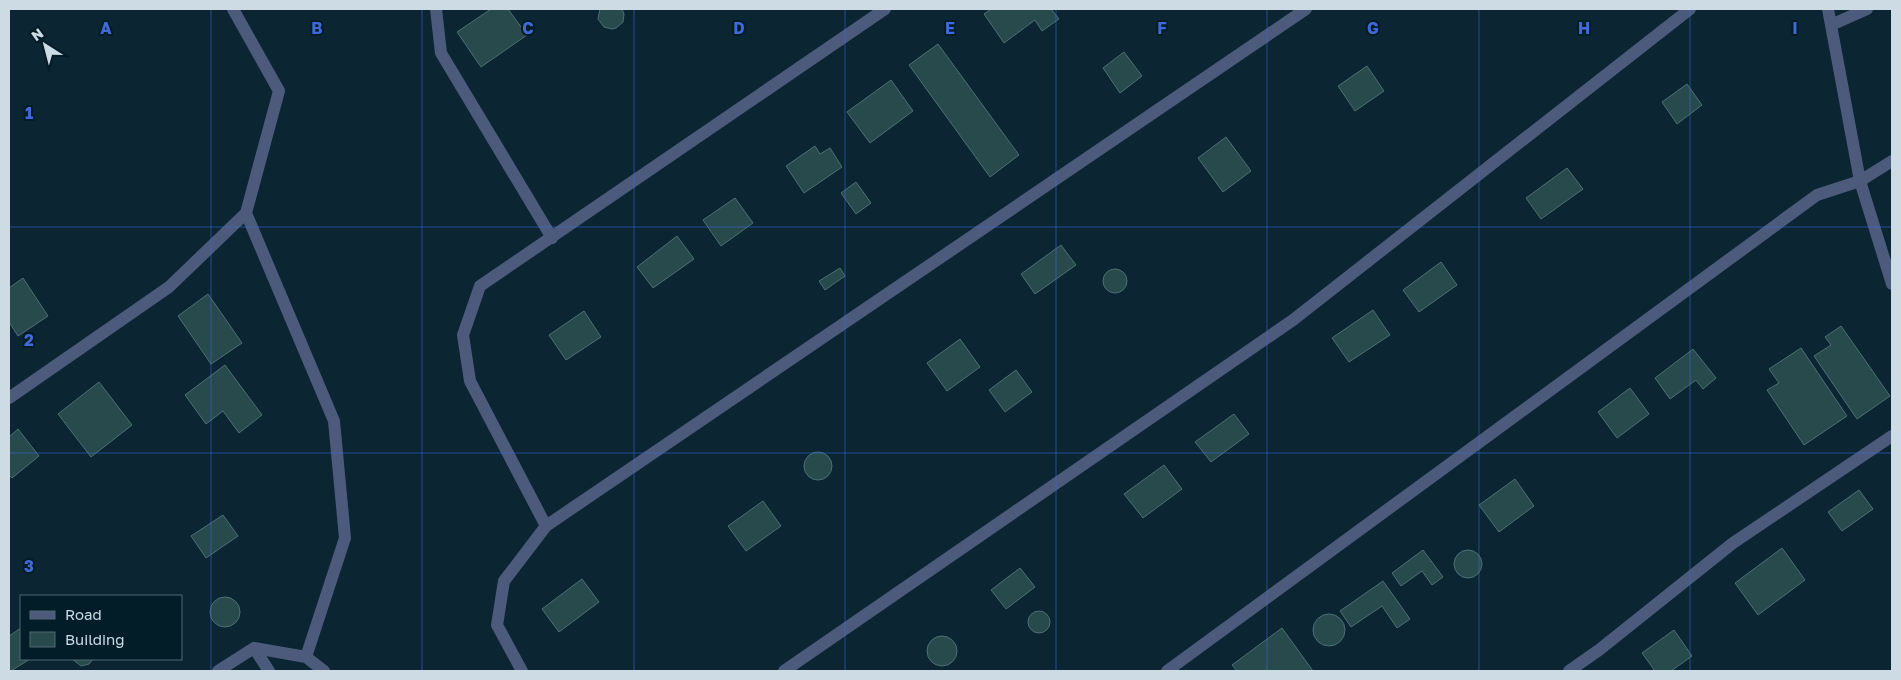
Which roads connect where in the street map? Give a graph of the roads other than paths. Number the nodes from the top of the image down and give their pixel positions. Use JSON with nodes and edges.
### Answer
{"nodes":[{"id":1,"x":233,"y":9,"type":"edge"},
{"id":2,"x":436,"y":9,"type":"edge"},
{"id":3,"x":885,"y":9,"type":"edge"},
{"id":4,"x":1306,"y":9,"type":"edge"},
{"id":5,"x":1690,"y":9,"type":"edge"},
{"id":6,"x":1828,"y":9,"type":"edge"},
{"id":7,"x":1867,"y":9,"type":"edge"},
{"id":8,"x":1831,"y":25,"type":"junction"},
{"id":9,"x":1892,"y":161,"type":"edge"},
{"id":10,"x":1860,"y":181,"type":"junction"},
{"id":11,"x":246,"y":213,"type":"junction"},
{"id":12,"x":552,"y":238,"type":"junction"},
{"id":13,"x":1892,"y":284,"type":"edge"},
{"id":14,"x":9,"y":398,"type":"edge"},
{"id":15,"x":1892,"y":436,"type":"edge"},
{"id":16,"x":546,"y":526,"type":"junction"},
{"id":17,"x":254,"y":648,"type":"junction"},
{"id":18,"x":306,"y":657,"type":"junction"},
{"id":19,"x":218,"y":671,"type":"edge"},
{"id":20,"x":269,"y":671,"type":"edge"},
{"id":21,"x":324,"y":671,"type":"edge"},
{"id":22,"x":522,"y":671,"type":"edge"},
{"id":23,"x":784,"y":671,"type":"edge"},
{"id":24,"x":1167,"y":671,"type":"edge"},
{"id":25,"x":1569,"y":671,"type":"edge"}],
"edges":[{"from":1,"to":11,"type":"street"},
{"from":2,"to":12,"type":"street"},
{"from":3,"to":12,"type":"street"},
{"from":4,"to":16,"type":"street"},
{"from":5,"to":23,"type":"street"},
{"from":6,"to":8,"type":"street"},
{"from":7,"to":8,"type":"street"},
{"from":8,"to":10,"type":"street"},
{"from":9,"to":10,"type":"street"},
{"from":10,"to":13,"type":"street"},
{"from":10,"to":24,"type":"street"},
{"from":11,"to":14,"type":"street"},
{"from":11,"to":18,"type":"street"},
{"from":12,"to":16,"type":"street"},
{"from":15,"to":25,"type":"street"},
{"from":16,"to":22,"type":"street"},
{"from":17,"to":18,"type":"street"},
{"from":17,"to":19,"type":"street"},
{"from":17,"to":20,"type":"street"},
{"from":18,"to":21,"type":"street"}]}
